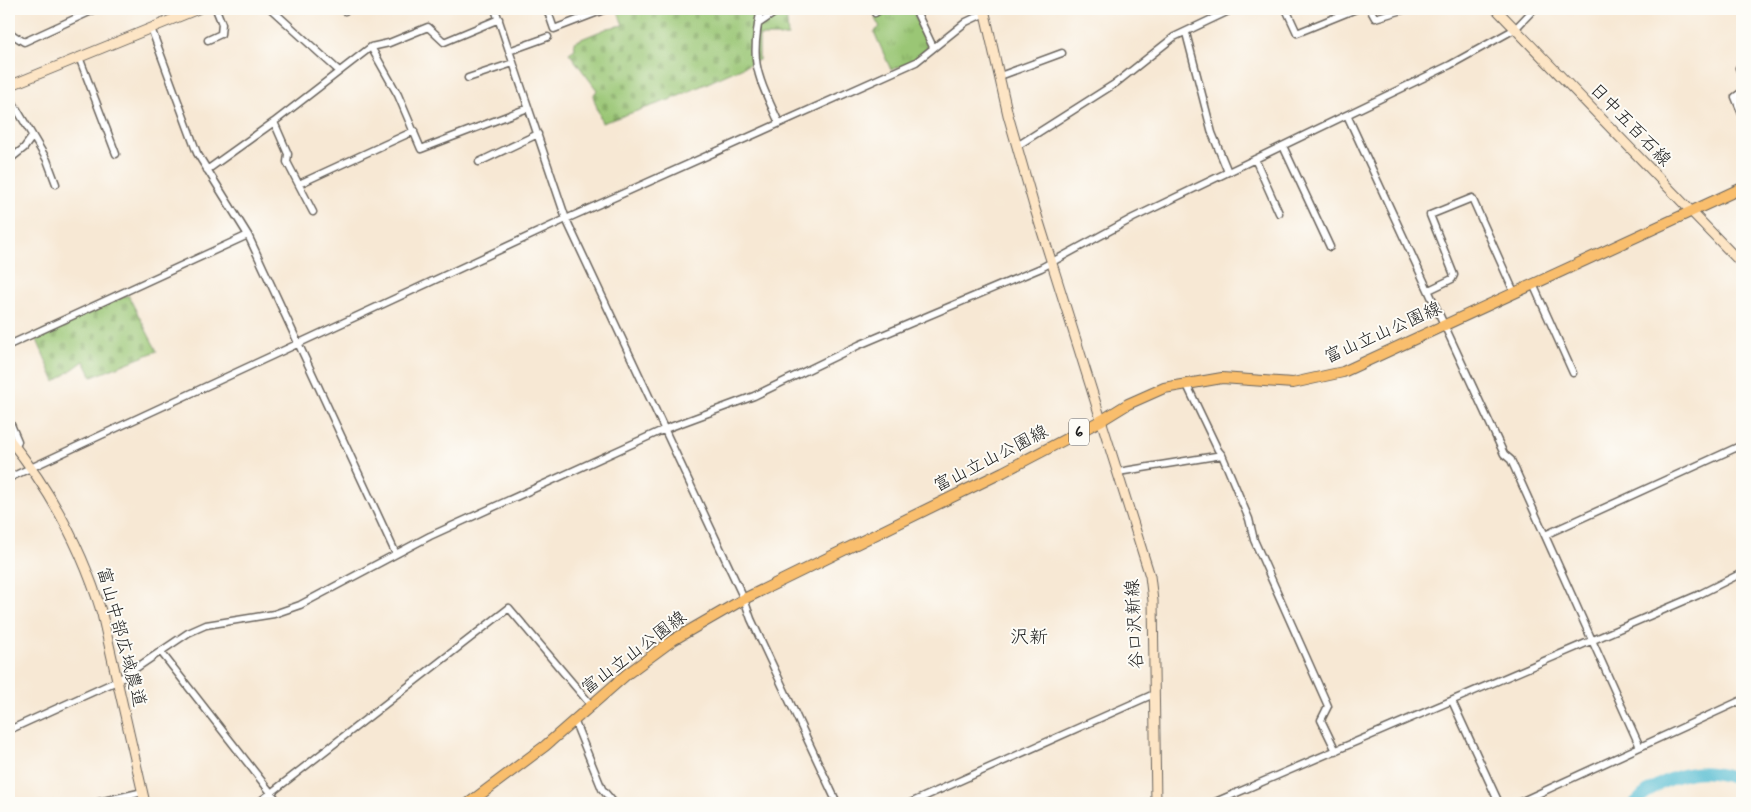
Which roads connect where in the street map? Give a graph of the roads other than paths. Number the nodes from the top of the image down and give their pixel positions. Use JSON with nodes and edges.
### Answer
{"nodes":[{"id":1,"x":96,"y":9,"type":"edge"},
{"id":2,"x":198,"y":9,"type":"edge"},
{"id":3,"x":216,"y":9,"type":"edge"},
{"id":4,"x":270,"y":9,"type":"edge"},
{"id":5,"x":495,"y":9,"type":"edge"},
{"id":6,"x":547,"y":9,"type":"edge"},
{"id":7,"x":606,"y":9,"type":"edge"},
{"id":8,"x":761,"y":9,"type":"edge"},
{"id":9,"x":780,"y":9,"type":"edge"},
{"id":10,"x":915,"y":9,"type":"edge"},
{"id":11,"x":1233,"y":9,"type":"edge"},
{"id":12,"x":1286,"y":9,"type":"edge"},
{"id":13,"x":1356,"y":9,"type":"edge"},
{"id":14,"x":1370,"y":9,"type":"edge"},
{"id":15,"x":1406,"y":9,"type":"edge"},
{"id":16,"x":1496,"y":9,"type":"edge"},
{"id":17,"x":1534,"y":9,"type":"edge"},
{"id":18,"x":187,"y":11,"type":"edge"},
{"id":19,"x":984,"y":11,"type":"edge"},
{"id":20,"x":499,"y":19,"type":"junction"},
{"id":21,"x":758,"y":24,"type":"junction"},
{"id":22,"x":150,"y":28,"type":"junction"},
{"id":23,"x":1516,"y":29,"type":"junction"},
{"id":24,"x":1186,"y":33,"type":"junction"},
{"id":25,"x":548,"y":37,"type":"dead end"},
{"id":26,"x":9,"y":39,"type":"edge"},
{"id":27,"x":208,"y":40,"type":"dead end"},
{"id":28,"x":371,"y":47,"type":"junction"},
{"id":29,"x":933,"y":47,"type":"junction"},
{"id":30,"x":509,"y":50,"type":"junction"},
{"id":31,"x":1062,"y":53,"type":"dead end"},
{"id":32,"x":79,"y":57,"type":"junction"},
{"id":33,"x":513,"y":63,"type":"junction"},
{"id":34,"x":1739,"y":68,"type":"dead end"},
{"id":35,"x":338,"y":70,"type":"junction"},
{"id":36,"x":1742,"y":75,"type":"edge"},
{"id":37,"x":1000,"y":76,"type":"junction"},
{"id":38,"x":468,"y":78,"type":"dead end"},
{"id":39,"x":9,"y":86,"type":"edge"},
{"id":40,"x":1742,"y":92,"type":"edge"},
{"id":41,"x":9,"y":96,"type":"edge"},
{"id":42,"x":528,"y":108,"type":"junction"},
{"id":43,"x":1742,"y":114,"type":"edge"},
{"id":44,"x":1347,"y":115,"type":"junction"},
{"id":45,"x":274,"y":122,"type":"junction"},
{"id":46,"x":779,"y":123,"type":"junction"},
{"id":47,"x":414,"y":131,"type":"junction"},
{"id":48,"x":538,"y":134,"type":"junction"},
{"id":49,"x":32,"y":137,"type":"junction"},
{"id":50,"x":1017,"y":146,"type":"junction"},
{"id":51,"x":1283,"y":146,"type":"junction"},
{"id":52,"x":116,"y":154,"type":"dead end"},
{"id":53,"x":1255,"y":159,"type":"junction"},
{"id":54,"x":9,"y":160,"type":"edge"},
{"id":55,"x":479,"y":162,"type":"dead end"},
{"id":56,"x":207,"y":170,"type":"junction"},
{"id":57,"x":1228,"y":172,"type":"junction"},
{"id":58,"x":56,"y":184,"type":"dead end"},
{"id":59,"x":299,"y":184,"type":"junction"},
{"id":60,"x":1742,"y":188,"type":"edge"},
{"id":61,"x":1691,"y":211,"type":"junction"},
{"id":62,"x":314,"y":212,"type":"dead end"},
{"id":63,"x":1279,"y":213,"type":"dead end"},
{"id":64,"x":566,"y":219,"type":"junction"},
{"id":65,"x":248,"y":235,"type":"junction"},
{"id":66,"x":1330,"y":248,"type":"dead end"},
{"id":67,"x":1052,"y":263,"type":"junction"},
{"id":68,"x":1742,"y":264,"type":"edge"},
{"id":69,"x":1533,"y":284,"type":"junction"},
{"id":70,"x":1429,"y":290,"type":"junction"},
{"id":71,"x":1514,"y":292,"type":"junction"},
{"id":72,"x":1445,"y":324,"type":"junction"},
{"id":73,"x":298,"y":344,"type":"junction"},
{"id":74,"x":9,"y":345,"type":"edge"},
{"id":75,"x":1573,"y":373,"type":"dead end"},
{"id":76,"x":1186,"y":383,"type":"junction"},
{"id":77,"x":9,"y":420,"type":"edge"},
{"id":78,"x":1102,"y":420,"type":"junction"},
{"id":79,"x":665,"y":429,"type":"junction"},
{"id":80,"x":9,"y":439,"type":"edge"},
{"id":81,"x":1742,"y":445,"type":"edge"},
{"id":82,"x":16,"y":448,"type":"junction"},
{"id":83,"x":1222,"y":455,"type":"junction"},
{"id":84,"x":32,"y":468,"type":"junction"},
{"id":85,"x":1118,"y":472,"type":"junction"},
{"id":86,"x":9,"y":478,"type":"edge"},
{"id":87,"x":1545,"y":535,"type":"junction"},
{"id":88,"x":396,"y":554,"type":"junction"},
{"id":89,"x":1742,"y":573,"type":"edge"},
{"id":90,"x":744,"y":599,"type":"junction"},
{"id":91,"x":1592,"y":641,"type":"junction"},
{"id":92,"x":161,"y":652,"type":"junction"},
{"id":93,"x":117,"y":681,"type":"junction"},
{"id":94,"x":1154,"y":694,"type":"junction"},
{"id":95,"x":1742,"y":700,"type":"edge"},
{"id":96,"x":1452,"y":701,"type":"junction"},
{"id":97,"x":591,"y":705,"type":"junction"},
{"id":98,"x":574,"y":720,"type":"junction"},
{"id":99,"x":9,"y":730,"type":"edge"},
{"id":100,"x":1640,"y":747,"type":"junction"},
{"id":101,"x":1336,"y":751,"type":"junction"},
{"id":102,"x":143,"y":792,"type":"junction"},
{"id":103,"x":271,"y":793,"type":"junction"},
{"id":104,"x":95,"y":803,"type":"edge"},
{"id":105,"x":146,"y":803,"type":"edge"},
{"id":106,"x":258,"y":803,"type":"edge"},
{"id":107,"x":279,"y":803,"type":"edge"},
{"id":108,"x":469,"y":803,"type":"edge"},
{"id":109,"x":614,"y":803,"type":"edge"},
{"id":110,"x":837,"y":803,"type":"edge"},
{"id":111,"x":910,"y":803,"type":"edge"},
{"id":112,"x":1156,"y":803,"type":"edge"},
{"id":113,"x":1213,"y":803,"type":"edge"},
{"id":114,"x":1499,"y":803,"type":"edge"},
{"id":115,"x":1518,"y":803,"type":"edge"}],
"edges":[{"from":1,"to":26,"type":"street"},
{"from":2,"to":18,"type":"street"},
{"from":3,"to":27,"type":"street"},
{"from":4,"to":35,"type":"street"},
{"from":5,"to":20,"type":"street"},
{"from":6,"to":7,"type":"street"},
{"from":8,"to":21,"type":"street"},
{"from":9,"to":21,"type":"street"},
{"from":10,"to":29,"type":"street"},
{"from":11,"to":24,"type":"street"},
{"from":12,"to":13,"type":"street"},
{"from":14,"to":15,"type":"street"},
{"from":16,"to":23,"type":"street","name":"日中五百石線"},
{"from":17,"to":23,"type":"street"},
{"from":18,"to":22,"type":"street"},
{"from":19,"to":29,"type":"street"},
{"from":19,"to":37,"type":"street","name":"谷口沢新線"},
{"from":20,"to":28,"type":"street"},
{"from":20,"to":30,"type":"street"},
{"from":21,"to":46,"type":"street"},
{"from":22,"to":32,"type":"street"},
{"from":22,"to":56,"type":"street"},
{"from":23,"to":44,"type":"street"},
{"from":23,"to":61,"type":"street","name":"日中五百石線"},
{"from":24,"to":50,"type":"street"},
{"from":24,"to":57,"type":"street"},
{"from":25,"to":30,"type":"street"},
{"from":28,"to":35,"type":"street"},
{"from":28,"to":47,"type":"street"},
{"from":29,"to":46,"type":"street"},
{"from":30,"to":33,"type":"street"},
{"from":31,"to":37,"type":"street"},
{"from":32,"to":39,"type":"street"},
{"from":32,"to":52,"type":"street"},
{"from":33,"to":38,"type":"street"},
{"from":33,"to":42,"type":"street"},
{"from":34,"to":36,"type":"street"},
{"from":35,"to":45,"type":"street"},
{"from":37,"to":50,"type":"street","name":"谷口沢新線"},
{"from":40,"to":43,"type":"street"},
{"from":41,"to":49,"type":"street"},
{"from":42,"to":47,"type":"street"},
{"from":42,"to":48,"type":"street"},
{"from":44,"to":51,"type":"street"},
{"from":44,"to":70,"type":"street"},
{"from":45,"to":56,"type":"street"},
{"from":45,"to":59,"type":"street"},
{"from":46,"to":64,"type":"street"},
{"from":47,"to":59,"type":"street"},
{"from":48,"to":55,"type":"street"},
{"from":48,"to":64,"type":"street"},
{"from":49,"to":54,"type":"street"},
{"from":49,"to":58,"type":"street"},
{"from":50,"to":67,"type":"street","name":"谷口沢新線"},
{"from":51,"to":53,"type":"street"},
{"from":51,"to":66,"type":"street"},
{"from":53,"to":57,"type":"street"},
{"from":53,"to":63,"type":"street"},
{"from":56,"to":65,"type":"street"},
{"from":57,"to":67,"type":"street"},
{"from":59,"to":62,"type":"street"},
{"from":60,"to":61,"type":"main road","name":"富山立山公園線","number":"6"},
{"from":61,"to":68,"type":"street","name":"日中五百石線"},
{"from":61,"to":69,"type":"main road","name":"富山立山公園線","number":"6"},
{"from":64,"to":73,"type":"street"},
{"from":64,"to":79,"type":"street"},
{"from":65,"to":73,"type":"street"},
{"from":65,"to":74,"type":"street"},
{"from":67,"to":78,"type":"street","name":"谷口沢新線"},
{"from":67,"to":79,"type":"street"},
{"from":69,"to":71,"type":"main road","name":"富山立山公園線","number":"6"},
{"from":69,"to":75,"type":"street"},
{"from":70,"to":71,"type":"street"},
{"from":70,"to":72,"type":"street"},
{"from":71,"to":72,"type":"main road","name":"富山立山公園線","number":"6"},
{"from":72,"to":76,"type":"main road","name":"富山立山公園線","number":"6"},
{"from":72,"to":87,"type":"street"},
{"from":73,"to":84,"type":"street"},
{"from":73,"to":88,"type":"street"},
{"from":76,"to":78,"type":"main road","name":"富山立山公園線","number":"6"},
{"from":76,"to":83,"type":"street"},
{"from":77,"to":82,"type":"street"},
{"from":78,"to":85,"type":"street","name":"谷口沢新線"},
{"from":78,"to":90,"type":"main road","name":"富山立山公園線","number":"6"},
{"from":79,"to":88,"type":"street"},
{"from":79,"to":90,"type":"street"},
{"from":80,"to":82,"type":"street","name":"富山中部広域農道"},
{"from":81,"to":87,"type":"street"},
{"from":82,"to":84,"type":"street","name":"富山中部広域農道"},
{"from":83,"to":85,"type":"street"},
{"from":83,"to":101,"type":"street"},
{"from":84,"to":86,"type":"street"},
{"from":84,"to":93,"type":"street","name":"富山中部広域農道"},
{"from":85,"to":94,"type":"street","name":"谷口沢新線"},
{"from":87,"to":91,"type":"street"},
{"from":88,"to":92,"type":"street"},
{"from":89,"to":91,"type":"street"},
{"from":90,"to":97,"type":"main road","name":"富山立山公園線","number":"6"},
{"from":90,"to":110,"type":"street"},
{"from":91,"to":96,"type":"street"},
{"from":91,"to":100,"type":"street"},
{"from":92,"to":93,"type":"street"},
{"from":92,"to":103,"type":"street"},
{"from":93,"to":99,"type":"street"},
{"from":93,"to":102,"type":"street","name":"富山中部広域農道"},
{"from":94,"to":111,"type":"street"},
{"from":94,"to":112,"type":"street","name":"谷口沢新線"},
{"from":95,"to":100,"type":"street"},
{"from":96,"to":101,"type":"street"},
{"from":96,"to":114,"type":"street"},
{"from":97,"to":98,"type":"main road","name":"富山立山公園線","number":"6"},
{"from":97,"to":103,"type":"street"},
{"from":98,"to":108,"type":"main road","name":"富山立山公園線","number":"6"},
{"from":98,"to":109,"type":"street"},
{"from":100,"to":115,"type":"street"},
{"from":101,"to":113,"type":"street"},
{"from":102,"to":104,"type":"street"},
{"from":102,"to":105,"type":"street","name":"富山中部広域農道"},
{"from":103,"to":106,"type":"street"},
{"from":103,"to":107,"type":"street"}]}
